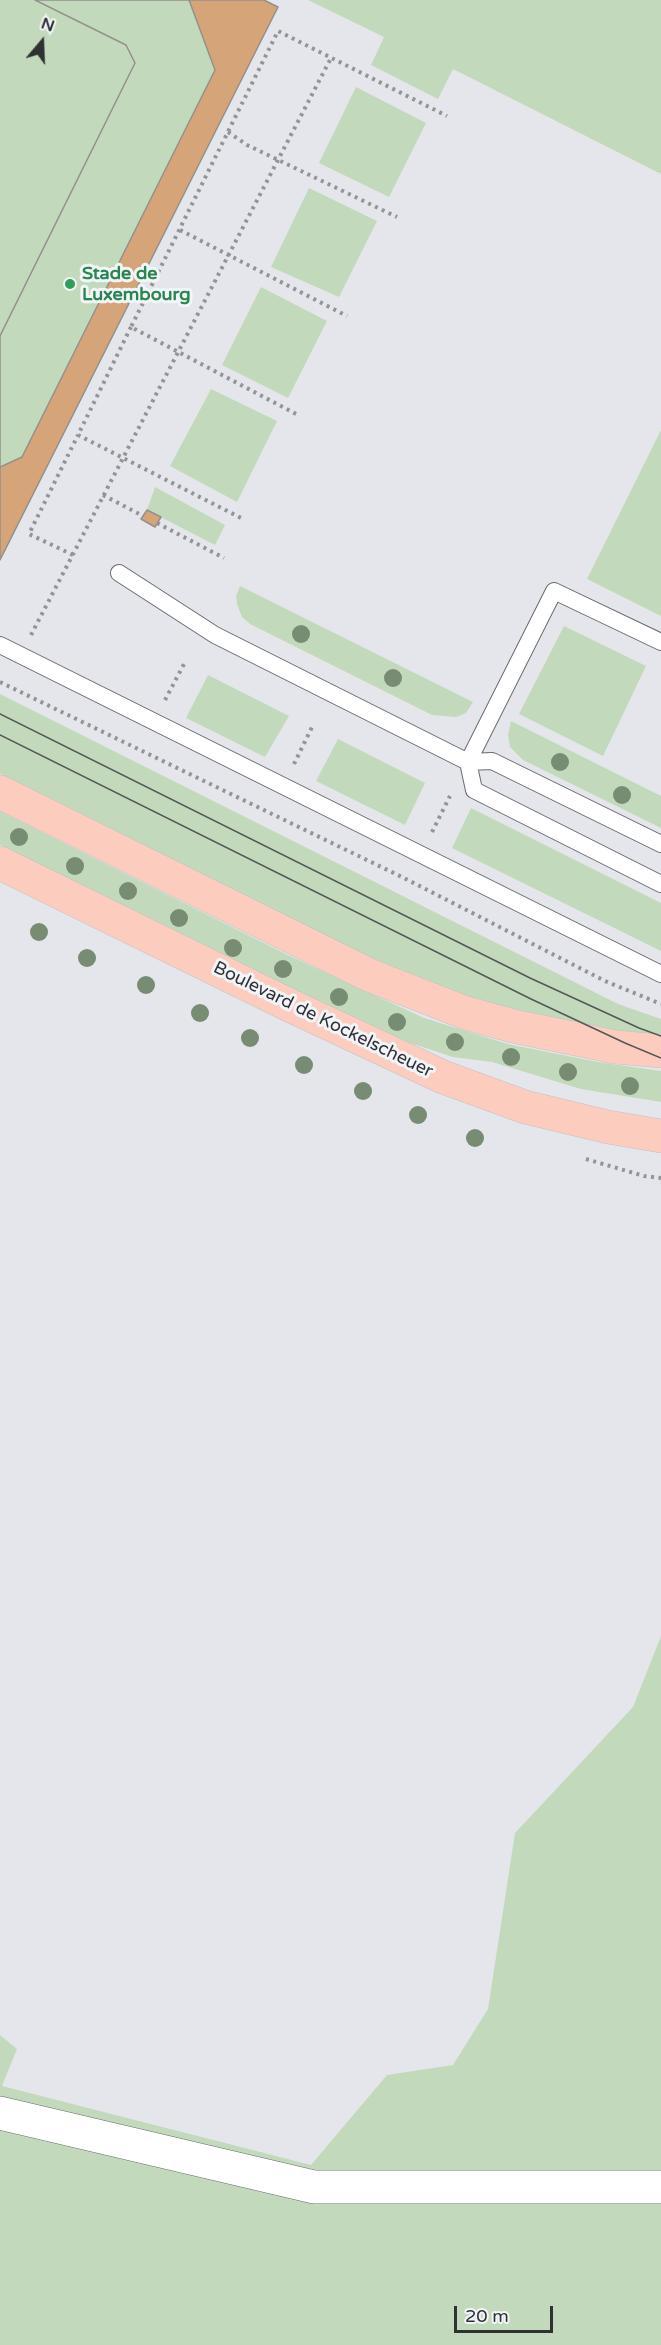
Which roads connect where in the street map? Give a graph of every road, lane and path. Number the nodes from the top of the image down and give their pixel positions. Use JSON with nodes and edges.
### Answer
{"nodes":[{"id":1,"x":331,"y":58,"type":"junction"},
{"id":2,"x":447,"y":117,"type":"dead end"},
{"id":3,"x":228,"y":132,"type":"junction"},
{"id":4,"x":278,"y":159,"type":"junction"},
{"id":5,"x":397,"y":217,"type":"dead end"},
{"id":6,"x":180,"y":230,"type":"junction"},
{"id":7,"x":228,"y":256,"type":"junction"},
{"id":8,"x":347,"y":316,"type":"dead end"},
{"id":9,"x":131,"y":327,"type":"junction"},
{"id":10,"x":178,"y":352,"type":"junction"},
{"id":11,"x":296,"y":414,"type":"dead end"},
{"id":12,"x":78,"y":435,"type":"junction"},
{"id":13,"x":124,"y":458,"type":"junction"},
{"id":14,"x":103,"y":495,"type":"junction"},
{"id":15,"x":143,"y":516,"type":"dead end"},
{"id":16,"x":243,"y":519,"type":"dead end"},
{"id":17,"x":157,"y":523,"type":"dead end"},
{"id":18,"x":73,"y":555,"type":"junction"},
{"id":19,"x":224,"y":558,"type":"dead end"},
{"id":20,"x":120,"y":573,"type":"dead end"},
{"id":21,"x":661,"y":642,"type":"edge"},
{"id":22,"x":0,"y":645,"type":"edge"},
{"id":23,"x":21,"y":655,"type":"junction"},
{"id":24,"x":184,"y":664,"type":"dead end"},
{"id":25,"x":0,"y":682,"type":"edge"},
{"id":26,"x":162,"y":705,"type":"dead end"},
{"id":27,"x":312,"y":727,"type":"dead end"},
{"id":28,"x":468,"y":762,"type":"junction"},
{"id":29,"x":291,"y":769,"type":"dead end"},
{"id":30,"x":0,"y":792,"type":"edge"},
{"id":31,"x":451,"y":796,"type":"dead end"},
{"id":32,"x":429,"y":837,"type":"dead end"},
{"id":33,"x":661,"y":844,"type":"edge"},
{"id":34,"x":0,"y":863,"type":"edge"},
{"id":35,"x":661,"y":884,"type":"edge"},
{"id":36,"x":661,"y":974,"type":"edge"},
{"id":37,"x":661,"y":1004,"type":"edge"},
{"id":38,"x":661,"y":1051,"type":"edge"},
{"id":39,"x":661,"y":1136,"type":"edge"},
{"id":40,"x":0,"y":2113,"type":"edge"},
{"id":41,"x":661,"y":2187,"type":"edge"}],
"edges":[{"from":1,"to":2,"type":"path"},
{"from":1,"to":3,"type":"path"},
{"from":1,"to":4,"type":"path"},
{"from":3,"to":4,"type":"path"},
{"from":3,"to":6,"type":"path"},
{"from":4,"to":5,"type":"path"},
{"from":4,"to":7,"type":"path"},
{"from":6,"to":7,"type":"path"},
{"from":6,"to":9,"type":"path"},
{"from":7,"to":8,"type":"path"},
{"from":7,"to":10,"type":"path"},
{"from":9,"to":10,"type":"path"},
{"from":9,"to":12,"type":"path"},
{"from":10,"to":11,"type":"path"},
{"from":10,"to":13,"type":"path"},
{"from":12,"to":13,"type":"path"},
{"from":12,"to":18,"type":"path"},
{"from":13,"to":14,"type":"path"},
{"from":13,"to":16,"type":"path"},
{"from":14,"to":15,"type":"path"},
{"from":14,"to":18,"type":"path"},
{"from":17,"to":19,"type":"path"},
{"from":18,"to":23,"type":"path"},
{"from":20,"to":28,"type":"lane"},
{"from":21,"to":28,"type":"lane"},
{"from":22,"to":23,"type":"lane"},
{"from":23,"to":36,"type":"lane"},
{"from":24,"to":26,"type":"path"},
{"from":25,"to":37,"type":"path"},
{"from":27,"to":29,"type":"path"},
{"from":28,"to":33,"type":"lane"},
{"from":28,"to":35,"type":"lane"},
{"from":30,"to":38,"type":"main road"},
{"from":31,"to":32,"type":"path"},
{"from":34,"to":39,"type":"main road","name":"Boulevard de Kockelscheuer"},
{"from":40,"to":41,"type":"street"}]}
